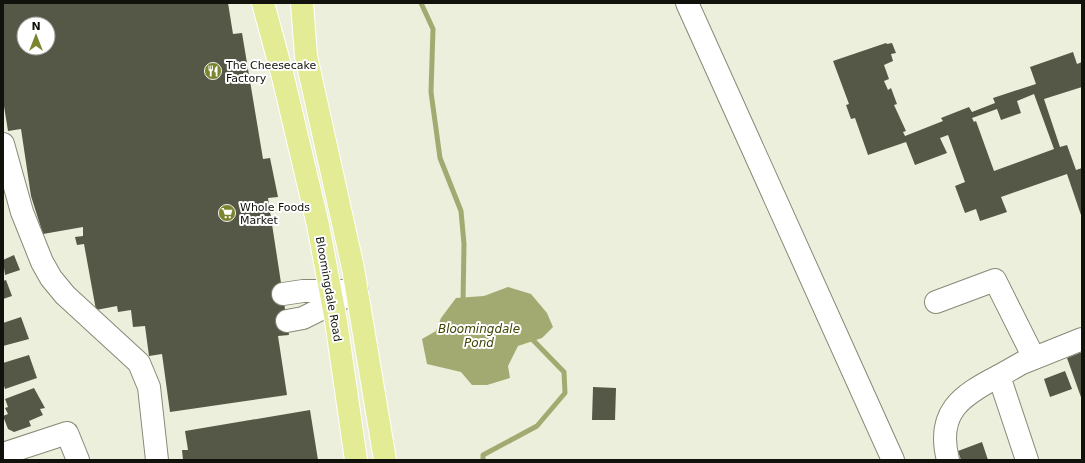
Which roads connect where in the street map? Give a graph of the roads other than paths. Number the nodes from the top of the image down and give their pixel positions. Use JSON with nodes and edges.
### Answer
{"nodes":[{"id":1,"x":263,"y":3,"type":"edge"},
{"id":2,"x":302,"y":3,"type":"edge"},
{"id":3,"x":688,"y":3,"type":"edge"},
{"id":4,"x":3,"y":144,"type":"edge"},
{"id":5,"x":357,"y":291,"type":"junction"},
{"id":6,"x":283,"y":294,"type":"dead end"},
{"id":7,"x":331,"y":297,"type":"junction"},
{"id":8,"x":936,"y":302,"type":"dead end"},
{"id":9,"x":287,"y":321,"type":"dead end"},
{"id":10,"x":1082,"y":339,"type":"edge"},
{"id":11,"x":1034,"y":358,"type":"junction"},
{"id":12,"x":999,"y":376,"type":"junction"},
{"id":13,"x":3,"y":454,"type":"edge"},
{"id":14,"x":26,"y":454,"type":"edge"},
{"id":15,"x":78,"y":460,"type":"edge"},
{"id":16,"x":157,"y":460,"type":"edge"},
{"id":17,"x":356,"y":460,"type":"edge"},
{"id":18,"x":385,"y":460,"type":"edge"},
{"id":19,"x":894,"y":460,"type":"edge"},
{"id":20,"x":948,"y":460,"type":"edge"},
{"id":21,"x":1026,"y":460,"type":"edge"}],
"edges":[{"from":1,"to":7,"type":"main road","name":"Bloomingdale Road"},
{"from":2,"to":5,"type":"main road"},
{"from":3,"to":19,"type":"street"},
{"from":4,"to":16,"type":"street"},
{"from":5,"to":7,"type":"street"},
{"from":5,"to":18,"type":"main road"},
{"from":6,"to":7,"type":"street"},
{"from":7,"to":9,"type":"street"},
{"from":7,"to":17,"type":"main road","name":"Bloomingdale Road"},
{"from":8,"to":11,"type":"street"},
{"from":10,"to":11,"type":"street"},
{"from":11,"to":12,"type":"street"},
{"from":12,"to":20,"type":"street"},
{"from":12,"to":21,"type":"street"},
{"from":13,"to":14,"type":"street"},
{"from":14,"to":15,"type":"street"}]}
